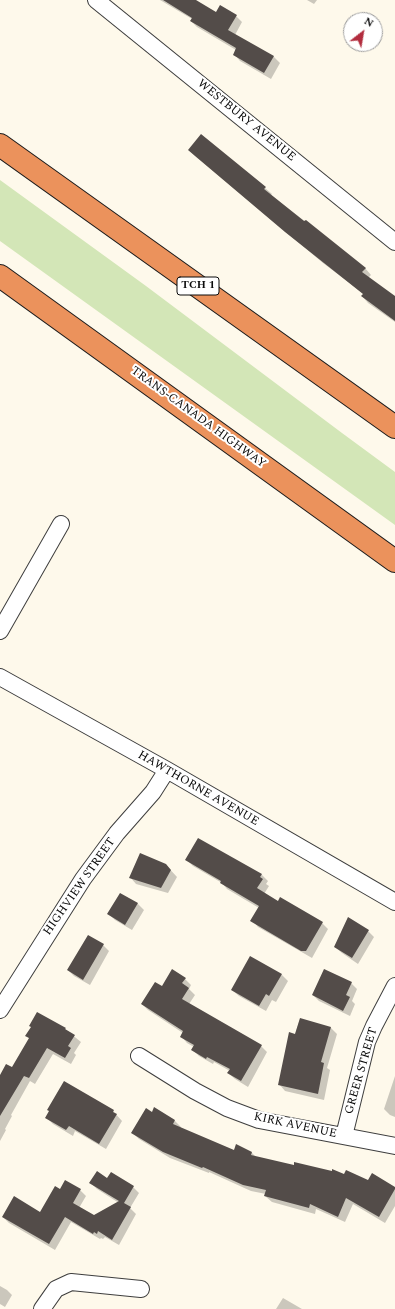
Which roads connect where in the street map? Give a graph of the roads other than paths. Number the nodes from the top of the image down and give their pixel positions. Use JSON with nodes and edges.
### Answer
{"nodes":[{"id":1,"x":96,"y":0,"type":"edge"},
{"id":2,"x":0,"y":145,"type":"edge"},
{"id":3,"x":395,"y":242,"type":"edge"},
{"id":4,"x":0,"y":276,"type":"edge"},
{"id":5,"x":395,"y":427,"type":"edge"},
{"id":6,"x":61,"y":524,"type":"dead end"},
{"id":7,"x":395,"y":561,"type":"edge"},
{"id":8,"x":0,"y":631,"type":"edge"},
{"id":9,"x":0,"y":677,"type":"edge"},
{"id":10,"x":167,"y":770,"type":"junction"},
{"id":11,"x":395,"y":902,"type":"edge"},
{"id":12,"x":395,"y":986,"type":"edge"},
{"id":13,"x":0,"y":1010,"type":"edge"},
{"id":14,"x":139,"y":1056,"type":"dead end"},
{"id":15,"x":344,"y":1136,"type":"junction"},
{"id":16,"x":395,"y":1146,"type":"edge"},
{"id":17,"x":141,"y":1289,"type":"dead end"},
{"id":18,"x":42,"y":1309,"type":"edge"}],
"edges":[{"from":1,"to":3,"type":"street","name":"WESTBURY AVENUE"},
{"from":2,"to":5,"type":"highway","number":"TCH 1"},
{"from":4,"to":7,"type":"highway","name":"TRANS-CANADA HIGHWAY"},
{"from":6,"to":8,"type":"street"},
{"from":9,"to":10,"type":"street","name":"HAWTHORNE AVENUE"},
{"from":10,"to":11,"type":"street","name":"HAWTHORNE AVENUE"},
{"from":10,"to":13,"type":"street","name":"HIGHVIEW STREET"},
{"from":12,"to":15,"type":"street","name":"GREER STREET"},
{"from":14,"to":15,"type":"street","name":"KIRK AVENUE"},
{"from":15,"to":16,"type":"street","name":"KIRK AVENUE"},
{"from":17,"to":18,"type":"street"}]}
